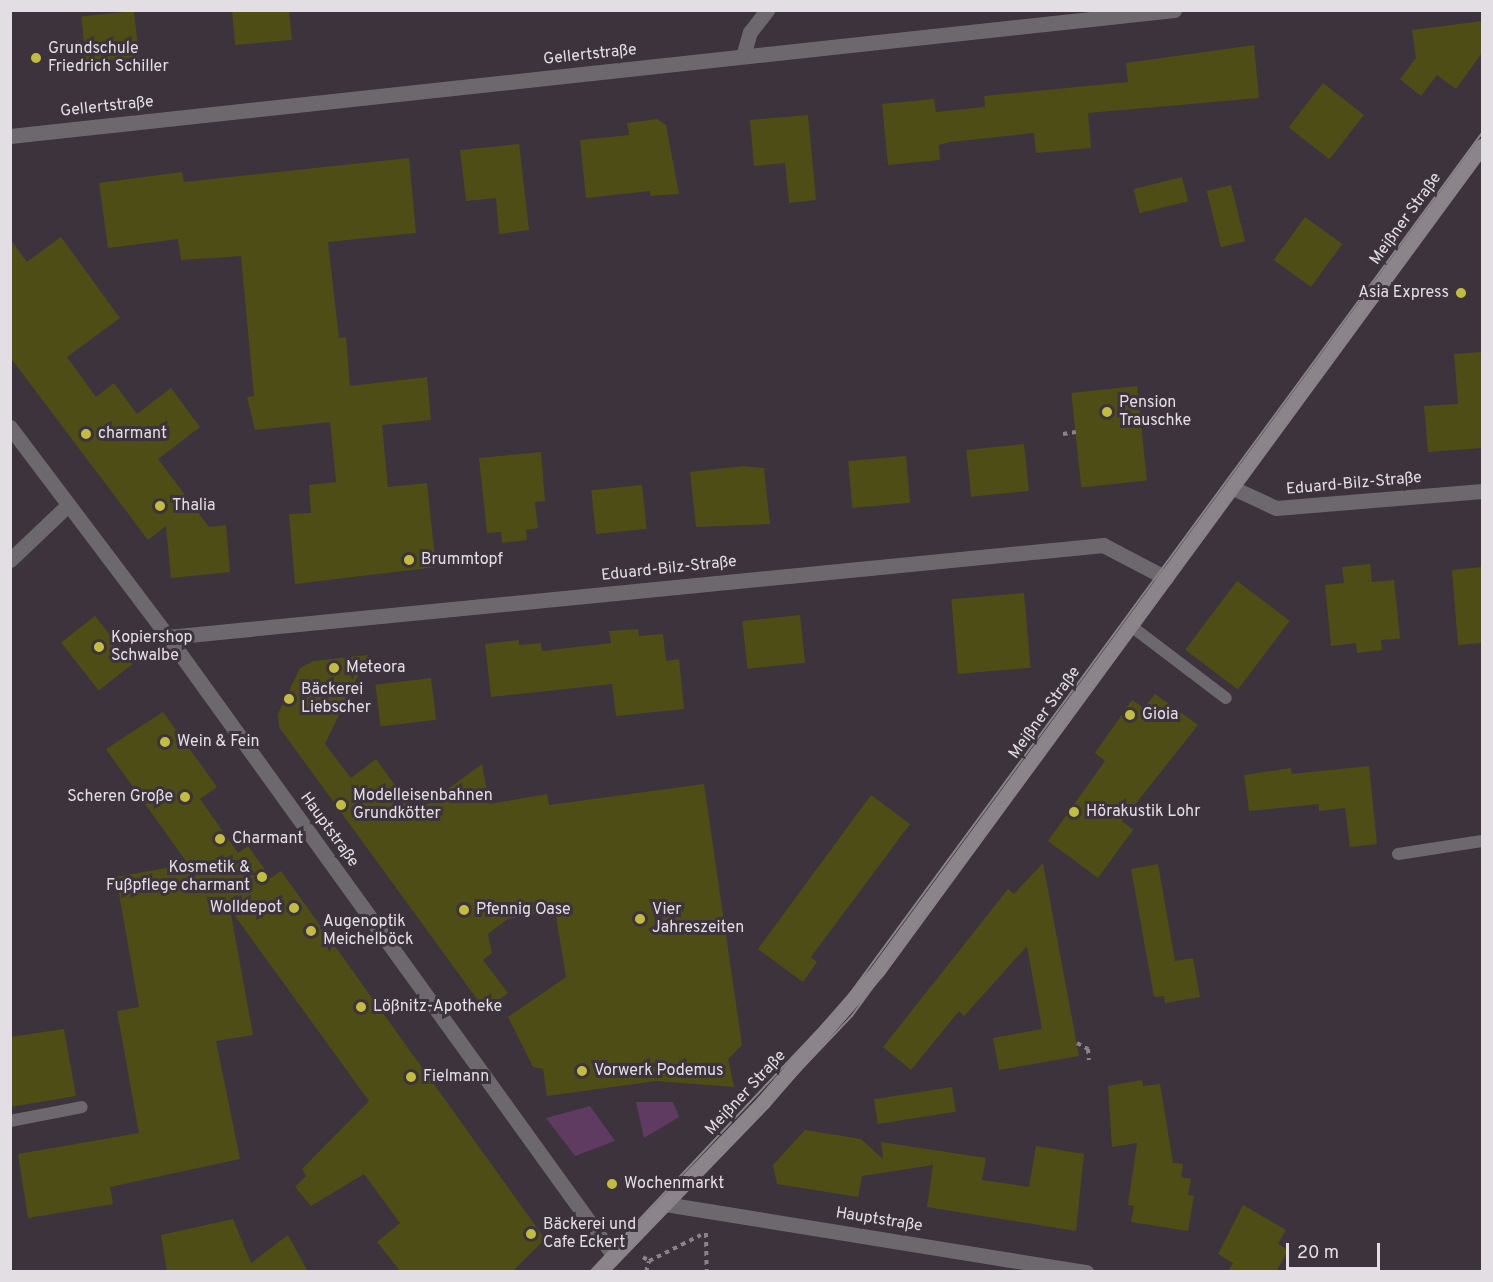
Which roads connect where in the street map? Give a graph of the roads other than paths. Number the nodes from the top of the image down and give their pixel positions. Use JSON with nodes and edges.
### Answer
{"nodes":[{"id":1,"x":767,"y":10,"type":"edge"},
{"id":2,"x":1174,"y":10,"type":"edge"},
{"id":3,"x":743,"y":56,"type":"junction"},
{"id":4,"x":10,"y":136,"type":"edge"},
{"id":5,"x":1482,"y":146,"type":"edge"},
{"id":6,"x":10,"y":427,"type":"edge"},
{"id":7,"x":1233,"y":488,"type":"junction"},
{"id":8,"x":1482,"y":491,"type":"edge"},
{"id":9,"x":68,"y":505,"type":"junction"},
{"id":10,"x":10,"y":560,"type":"edge"},
{"id":11,"x":1166,"y":578,"type":"junction"},
{"id":12,"x":1131,"y":626,"type":"junction"},
{"id":13,"x":168,"y":637,"type":"junction"},
{"id":14,"x":1226,"y":698,"type":"dead end"},
{"id":15,"x":1482,"y":841,"type":"edge"},
{"id":16,"x":1398,"y":854,"type":"dead end"},
{"id":17,"x":82,"y":1107,"type":"dead end"},
{"id":18,"x":10,"y":1121,"type":"edge"},
{"id":19,"x":665,"y":1204,"type":"junction"},
{"id":20,"x":614,"y":1256,"type":"junction"},
{"id":21,"x":599,"y":1272,"type":"edge"},
{"id":22,"x":1087,"y":1272,"type":"edge"}],
"edges":[{"from":1,"to":3,"type":"street"},
{"from":2,"to":3,"type":"street","name":"Gellertstraße"},
{"from":3,"to":4,"type":"street","name":"Gellertstraße"},
{"from":5,"to":7,"type":"main road","name":"Meißner Straße"},
{"from":6,"to":9,"type":"street","name":"Hauptstraße"},
{"from":7,"to":8,"type":"street","name":"Eduard-Bilz-Straße"},
{"from":7,"to":11,"type":"main road","name":"Meißner Straße"},
{"from":9,"to":10,"type":"street"},
{"from":9,"to":13,"type":"street","name":"Hauptstraße"},
{"from":11,"to":12,"type":"main road","name":"Meißner Straße"},
{"from":11,"to":13,"type":"street","name":"Eduard-Bilz-Straße"},
{"from":12,"to":14,"type":"lane"},
{"from":12,"to":19,"type":"main road","name":"Meißner Straße"},
{"from":13,"to":20,"type":"street","name":"Hauptstraße"},
{"from":15,"to":16,"type":"lane"},
{"from":17,"to":18,"type":"lane"},
{"from":19,"to":20,"type":"main road","name":"Meißner Straße"},
{"from":19,"to":22,"type":"street","name":"Hauptstraße"},
{"from":20,"to":21,"type":"main road","name":"Meißner Straße"}]}
